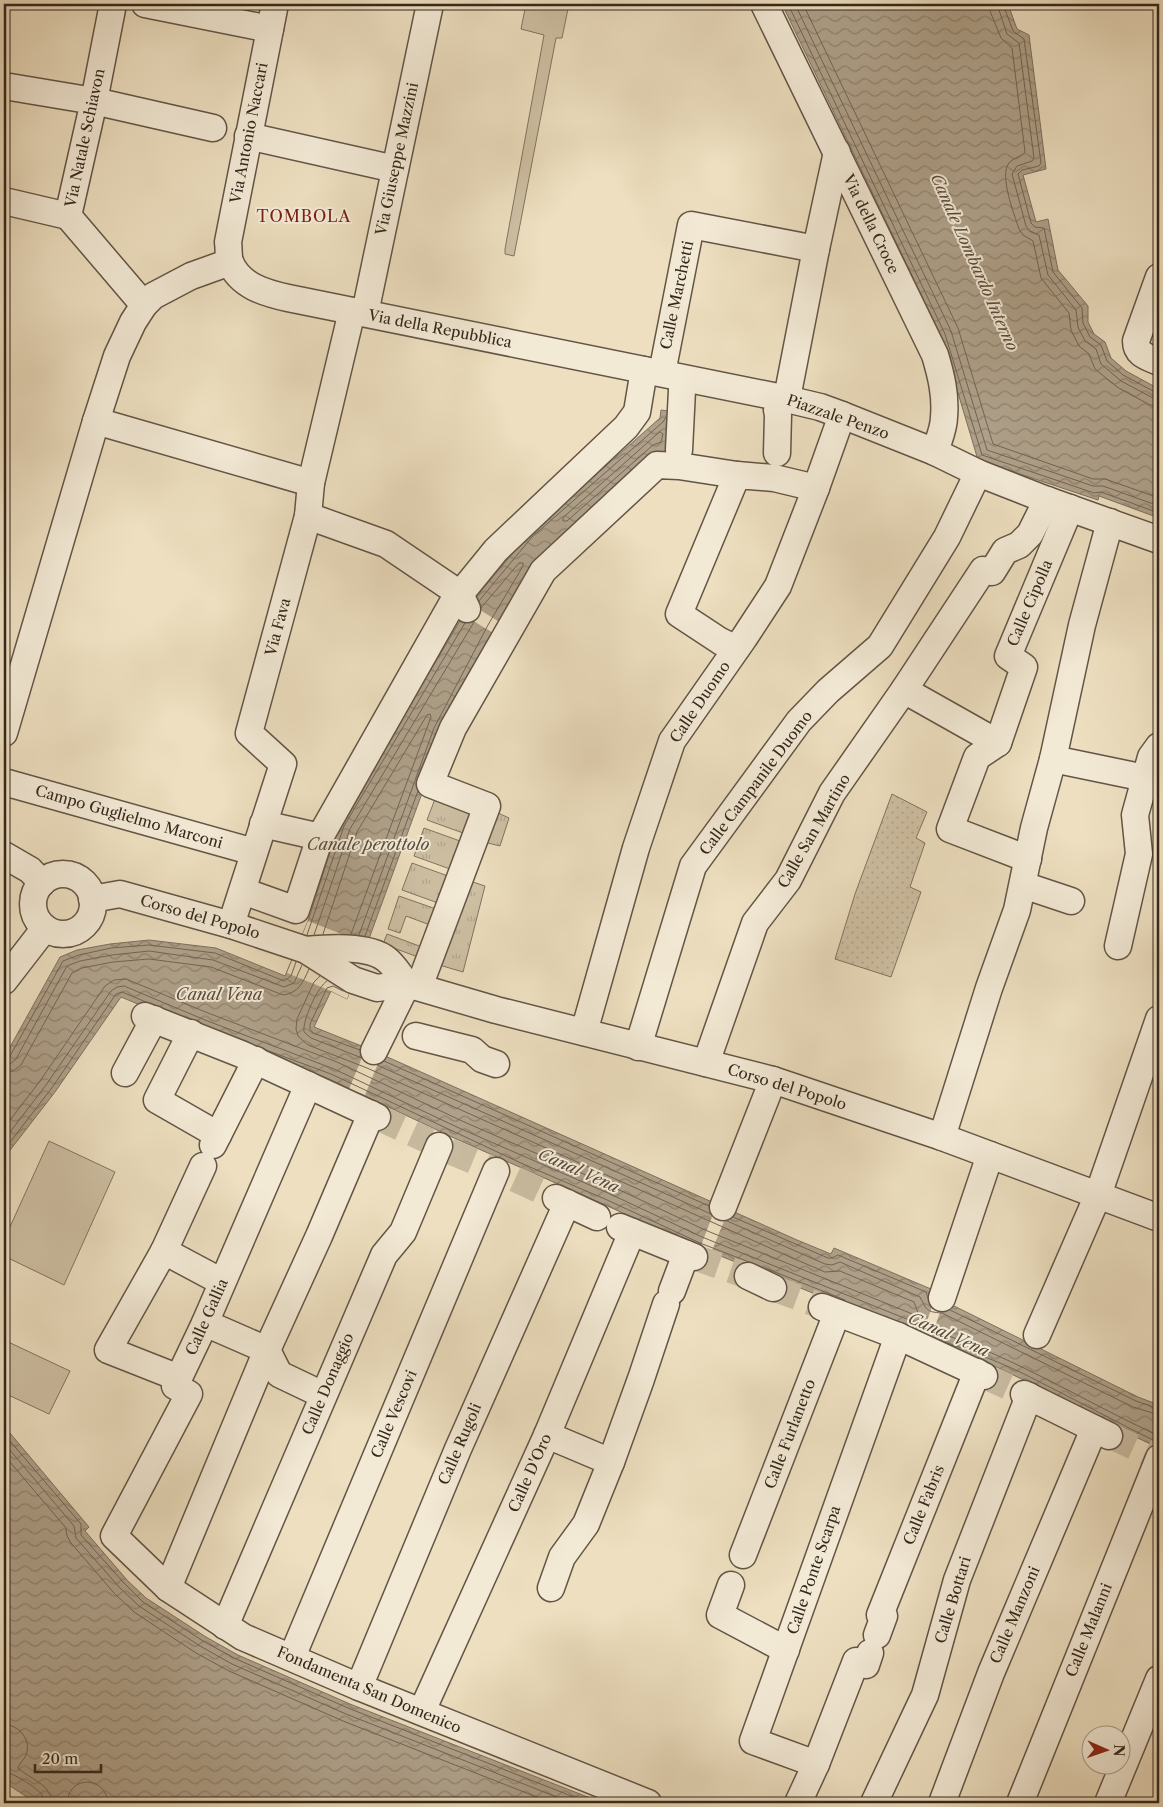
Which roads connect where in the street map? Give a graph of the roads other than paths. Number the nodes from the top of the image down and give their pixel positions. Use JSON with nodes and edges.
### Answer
{"nodes":[{"id":1,"x":113,"y":4,"type":"edge"},
{"id":2,"x":145,"y":4,"type":"edge"},
{"id":3,"x":275,"y":4,"type":"edge"},
{"id":4,"x":430,"y":4,"type":"edge"},
{"id":5,"x":764,"y":4,"type":"edge"},
{"id":6,"x":270,"y":29,"type":"junction"},
{"id":7,"x":4,"y":86,"type":"edge"},
{"id":8,"x":94,"y":101,"type":"junction"},
{"id":9,"x":213,"y":128,"type":"dead end"},
{"id":10,"x":248,"y":136,"type":"junction"},
{"id":11,"x":837,"y":152,"type":"junction"},
{"id":12,"x":395,"y":169,"type":"junction"},
{"id":13,"x":4,"y":202,"type":"edge"},
{"id":14,"x":68,"y":216,"type":"junction"},
{"id":15,"x":816,"y":249,"type":"junction"},
{"id":16,"x":230,"y":262,"type":"junction"},
{"id":17,"x":1159,"y":277,"type":"edge"},
{"id":18,"x":144,"y":305,"type":"junction"},
{"id":19,"x":359,"y":312,"type":"junction"},
{"id":20,"x":1159,"y":362,"type":"edge"},
{"id":21,"x":653,"y":372,"type":"junction"},
{"id":22,"x":682,"y":400,"type":"dead end"},
{"id":23,"x":781,"y":408,"type":"junction"},
{"id":24,"x":842,"y":415,"type":"junction"},
{"id":25,"x":96,"y":421,"type":"junction"},
{"id":26,"x":680,"y":450,"type":"dead end"},
{"id":27,"x":935,"y":452,"type":"junction"},
{"id":28,"x":777,"y":453,"type":"dead end"},
{"id":29,"x":978,"y":473,"type":"junction"},
{"id":30,"x":737,"y":475,"type":"junction"},
{"id":31,"x":311,"y":483,"type":"junction"},
{"id":32,"x":816,"y":488,"type":"junction"},
{"id":33,"x":1058,"y":504,"type":"junction"},
{"id":34,"x":308,"y":516,"type":"junction"},
{"id":35,"x":1110,"y":522,"type":"junction"},
{"id":36,"x":1159,"y":540,"type":"edge"},
{"id":37,"x":464,"y":602,"type":"junction"},
{"id":38,"x":736,"y":649,"type":"junction"},
{"id":39,"x":904,"y":690,"type":"junction"},
{"id":40,"x":4,"y":733,"type":"edge"},
{"id":41,"x":998,"y":743,"type":"junction"},
{"id":42,"x":1159,"y":746,"type":"edge"},
{"id":43,"x":1054,"y":759,"type":"junction"},
{"id":44,"x":1145,"y":778,"type":"junction"},
{"id":45,"x":4,"y":782,"type":"edge"},
{"id":46,"x":263,"y":824,"type":"junction"},
{"id":47,"x":320,"y":837,"type":"junction"},
{"id":48,"x":254,"y":852,"type":"junction"},
{"id":49,"x":4,"y":854,"type":"edge"},
{"id":50,"x":1028,"y":859,"type":"junction"},
{"id":51,"x":42,"y":883,"type":"junction"},
{"id":52,"x":1022,"y":885,"type":"junction"},
{"id":53,"x":243,"y":891,"type":"junction"},
{"id":54,"x":92,"y":899,"type":"junction"},
{"id":55,"x":1071,"y":901,"type":"dead end"},
{"id":56,"x":231,"y":925,"type":"junction"},
{"id":57,"x":45,"y":928,"type":"junction"},
{"id":58,"x":1118,"y":946,"type":"dead end"},
{"id":59,"x":301,"y":949,"type":"junction"},
{"id":60,"x":4,"y":981,"type":"edge"},
{"id":61,"x":413,"y":986,"type":"junction"},
{"id":62,"x":1159,"y":1019,"type":"edge"},
{"id":63,"x":398,"y":1030,"type":"junction"},
{"id":64,"x":584,"y":1032,"type":"junction"},
{"id":65,"x":191,"y":1033,"type":"junction"},
{"id":66,"x":638,"y":1047,"type":"junction"},
{"id":67,"x":374,"y":1051,"type":"dead end"},
{"id":68,"x":248,"y":1057,"type":"junction"},
{"id":69,"x":706,"y":1062,"type":"junction"},
{"id":70,"x":496,"y":1064,"type":"dead end"},
{"id":71,"x":126,"y":1073,"type":"dead end"},
{"id":72,"x":773,"y":1080,"type":"junction"},
{"id":73,"x":308,"y":1085,"type":"junction"},
{"id":74,"x":942,"y":1137,"type":"junction"},
{"id":75,"x":439,"y":1146,"type":"dead end"},
{"id":76,"x":211,"y":1148,"type":"junction"},
{"id":77,"x":990,"y":1155,"type":"junction"},
{"id":78,"x":501,"y":1173,"type":"dead end"},
{"id":79,"x":1098,"y":1195,"type":"junction"},
{"id":80,"x":723,"y":1207,"type":"dead end"},
{"id":81,"x":1159,"y":1218,"type":"edge"},
{"id":82,"x":616,"y":1226,"type":"junction"},
{"id":83,"x":164,"y":1251,"type":"junction"},
{"id":84,"x":748,"y":1276,"type":"tunnel mouth"},
{"id":85,"x":222,"y":1282,"type":"junction"},
{"id":86,"x":773,"y":1288,"type":"tunnel mouth"},
{"id":87,"x":942,"y":1298,"type":"dead end"},
{"id":88,"x":205,"y":1324,"type":"junction"},
{"id":89,"x":1037,"y":1335,"type":"dead end"},
{"id":90,"x":898,"y":1336,"type":"junction"},
{"id":91,"x":267,"y":1350,"type":"junction"},
{"id":92,"x":179,"y":1378,"type":"junction"},
{"id":93,"x":323,"y":1395,"type":"junction"},
{"id":94,"x":1026,"y":1395,"type":"joint"},
{"id":95,"x":547,"y":1435,"type":"junction"},
{"id":96,"x":1156,"y":1457,"type":"edge"},
{"id":97,"x":611,"y":1462,"type":"junction"},
{"id":98,"x":743,"y":1555,"type":"dead end"},
{"id":99,"x":731,"y":1585,"type":"dead end"},
{"id":100,"x":168,"y":1588,"type":"junction"},
{"id":101,"x":551,"y":1588,"type":"dead end"},
{"id":102,"x":225,"y":1626,"type":"junction"},
{"id":103,"x":786,"y":1650,"type":"junction"},
{"id":104,"x":292,"y":1657,"type":"junction"},
{"id":105,"x":1159,"y":1679,"type":"edge"},
{"id":106,"x":359,"y":1686,"type":"junction"},
{"id":107,"x":422,"y":1711,"type":"junction"},
{"id":108,"x":816,"y":1764,"type":"junction"},
{"id":109,"x":648,"y":1803,"type":"edge"},
{"id":110,"x":798,"y":1803,"type":"edge"},
{"id":111,"x":874,"y":1803,"type":"edge"},
{"id":112,"x":942,"y":1803,"type":"edge"},
{"id":113,"x":1020,"y":1803,"type":"edge"},
{"id":114,"x":1108,"y":1803,"type":"edge"}],
"edges":[{"from":1,"to":8,"type":"street","name":"Via Natale Schiavon"},
{"from":2,"to":6,"type":"street"},
{"from":3,"to":6,"type":"street","name":"Via Antonio Naccari"},
{"from":4,"to":12,"type":"street","name":"Via Giuseppe Mazzini"},
{"from":5,"to":11,"type":"street","name":"Via della Croce"},
{"from":6,"to":10,"type":"street","name":"Via Antonio Naccari"},
{"from":7,"to":8,"type":"street"},
{"from":8,"to":9,"type":"street"},
{"from":8,"to":14,"type":"street","name":"Via Natale Schiavon"},
{"from":10,"to":12,"type":"street"},
{"from":10,"to":16,"type":"street","name":"Via Antonio Naccari"},
{"from":11,"to":15,"type":"street"},
{"from":11,"to":27,"type":"street","name":"Via della Croce"},
{"from":12,"to":19,"type":"street","name":"Via Giuseppe Mazzini"},
{"from":13,"to":14,"type":"street"},
{"from":14,"to":18,"type":"street","name":"Via Natale Schiavon"},
{"from":15,"to":21,"type":"street","name":"Calle Marchetti"},
{"from":15,"to":23,"type":"street"},
{"from":16,"to":18,"type":"street"},
{"from":16,"to":19,"type":"street","name":"Via della Repubblica"},
{"from":17,"to":20,"type":"street"},
{"from":18,"to":25,"type":"street"},
{"from":19,"to":21,"type":"street","name":"Via della Repubblica"},
{"from":19,"to":31,"type":"street","name":"Via Fava"},
{"from":21,"to":23,"type":"street","name":"Piazzale Penzo"},
{"from":21,"to":37,"type":"street"},
{"from":22,"to":26,"type":"street"},
{"from":23,"to":24,"type":"street","name":"Piazzale Penzo"},
{"from":23,"to":28,"type":"street"},
{"from":24,"to":27,"type":"street","name":"Piazzale Penzo"},
{"from":24,"to":32,"type":"street","name":"Calle Duomo"},
{"from":25,"to":31,"type":"street"},
{"from":25,"to":40,"type":"street"},
{"from":27,"to":29,"type":"street","name":"Piazzale Penzo"},
{"from":29,"to":33,"type":"street","name":"Piazzale Penzo"},
{"from":29,"to":66,"type":"street","name":"Calle Campanile Duomo"},
{"from":30,"to":32,"type":"street"},
{"from":30,"to":38,"type":"street"},
{"from":30,"to":61,"type":"street"},
{"from":31,"to":34,"type":"street","name":"Via Fava"},
{"from":32,"to":38,"type":"street","name":"Calle Duomo"},
{"from":33,"to":35,"type":"street","name":"Piazzale Penzo"},
{"from":33,"to":39,"type":"street","name":"Calle San Martino"},
{"from":33,"to":41,"type":"street","name":"Calle Cipolla"},
{"from":34,"to":37,"type":"street"},
{"from":34,"to":46,"type":"street","name":"Via Fava"},
{"from":35,"to":36,"type":"street","name":"Piazzale Penzo"},
{"from":35,"to":43,"type":"street"},
{"from":37,"to":47,"type":"street"},
{"from":38,"to":64,"type":"street","name":"Calle Duomo"},
{"from":39,"to":41,"type":"street"},
{"from":39,"to":69,"type":"street","name":"Calle San Martino"},
{"from":41,"to":50,"type":"street"},
{"from":42,"to":44,"type":"street"},
{"from":43,"to":44,"type":"street"},
{"from":43,"to":50,"type":"street"},
{"from":44,"to":58,"type":"street"},
{"from":45,"to":48,"type":"street","name":"Campo Guglielmo Marconi"},
{"from":46,"to":47,"type":"street"},
{"from":46,"to":48,"type":"street","name":"Via Fava"},
{"from":47,"to":53,"type":"street"},
{"from":48,"to":53,"type":"street","name":"Via Fava"},
{"from":49,"to":51,"type":"street"},
{"from":50,"to":52,"type":"street"},
{"from":51,"to":54,"type":"street"},
{"from":51,"to":57,"type":"street"},
{"from":52,"to":55,"type":"street"},
{"from":52,"to":74,"type":"street"},
{"from":53,"to":56,"type":"street","name":"Via Fava"},
{"from":54,"to":56,"type":"street","name":"Corso del Popolo"},
{"from":54,"to":57,"type":"street"},
{"from":56,"to":59,"type":"street","name":"Corso del Popolo"},
{"from":57,"to":60,"type":"street"},
{"from":59,"to":61,"type":"street","name":"Corso del Popolo"},
{"from":59,"to":61,"type":"street","name":"Corso del Popolo"},
{"from":61,"to":63,"type":"street"},
{"from":61,"to":64,"type":"street","name":"Corso del Popolo"},
{"from":62,"to":79,"type":"street"},
{"from":63,"to":67,"type":"street"},
{"from":63,"to":70,"type":"street"},
{"from":64,"to":66,"type":"street","name":"Corso del Popolo"},
{"from":65,"to":68,"type":"street"},
{"from":65,"to":71,"type":"street"},
{"from":65,"to":76,"type":"street"},
{"from":66,"to":69,"type":"street","name":"Corso del Popolo"},
{"from":68,"to":73,"type":"street"},
{"from":68,"to":76,"type":"street"},
{"from":69,"to":72,"type":"street","name":"Corso del Popolo"},
{"from":72,"to":74,"type":"street","name":"Corso del Popolo"},
{"from":72,"to":80,"type":"street"},
{"from":73,"to":85,"type":"street","name":"Calle Gallia"},
{"from":73,"to":91,"type":"street"},
{"from":74,"to":77,"type":"street","name":"Corso del Popolo"},
{"from":75,"to":93,"type":"street","name":"Calle Donaggio"},
{"from":76,"to":83,"type":"street"},
{"from":77,"to":79,"type":"street","name":"Corso del Popolo"},
{"from":77,"to":87,"type":"street"},
{"from":78,"to":104,"type":"street","name":"Calle Vescovi"},
{"from":79,"to":81,"type":"street","name":"Corso del Popolo"},
{"from":79,"to":89,"type":"street"},
{"from":82,"to":95,"type":"street","name":"Calle D'Oro"},
{"from":82,"to":97,"type":"street"},
{"from":82,"to":106,"type":"street","name":"Calle Rugoli"},
{"from":83,"to":85,"type":"street"},
{"from":83,"to":92,"type":"street"},
{"from":84,"to":86,"type":"street"},
{"from":85,"to":88,"type":"street","name":"Calle Gallia"},
{"from":88,"to":91,"type":"street"},
{"from":88,"to":92,"type":"street","name":"Calle Gallia"},
{"from":90,"to":98,"type":"street","name":"Calle Furlanetto"},
{"from":90,"to":103,"type":"street","name":"Calle Ponte Scarpa"},
{"from":90,"to":108,"type":"street","name":"Calle Fabris"},
{"from":91,"to":93,"type":"street"},
{"from":91,"to":100,"type":"street"},
{"from":92,"to":100,"type":"street","name":"Fondamenta San Domenico"},
{"from":93,"to":102,"type":"street","name":"Calle Donaggio"},
{"from":94,"to":111,"type":"street","name":"Calle Bottari"},
{"from":94,"to":112,"type":"street","name":"Calle Manzoni"},
{"from":95,"to":97,"type":"street"},
{"from":95,"to":107,"type":"street","name":"Calle D'Oro"},
{"from":96,"to":113,"type":"street","name":"Calle Malanni"},
{"from":97,"to":101,"type":"street"},
{"from":99,"to":103,"type":"street"},
{"from":100,"to":102,"type":"street","name":"Fondamenta San Domenico"},
{"from":102,"to":104,"type":"street","name":"Fondamenta San Domenico"},
{"from":103,"to":108,"type":"street","name":"Calle Ponte Scarpa"},
{"from":104,"to":106,"type":"street","name":"Fondamenta San Domenico"},
{"from":105,"to":114,"type":"street"},
{"from":106,"to":107,"type":"street","name":"Fondamenta San Domenico"},
{"from":107,"to":109,"type":"street","name":"Fondamenta San Domenico"},
{"from":108,"to":110,"type":"street","name":"Calle Fabris"}]}
